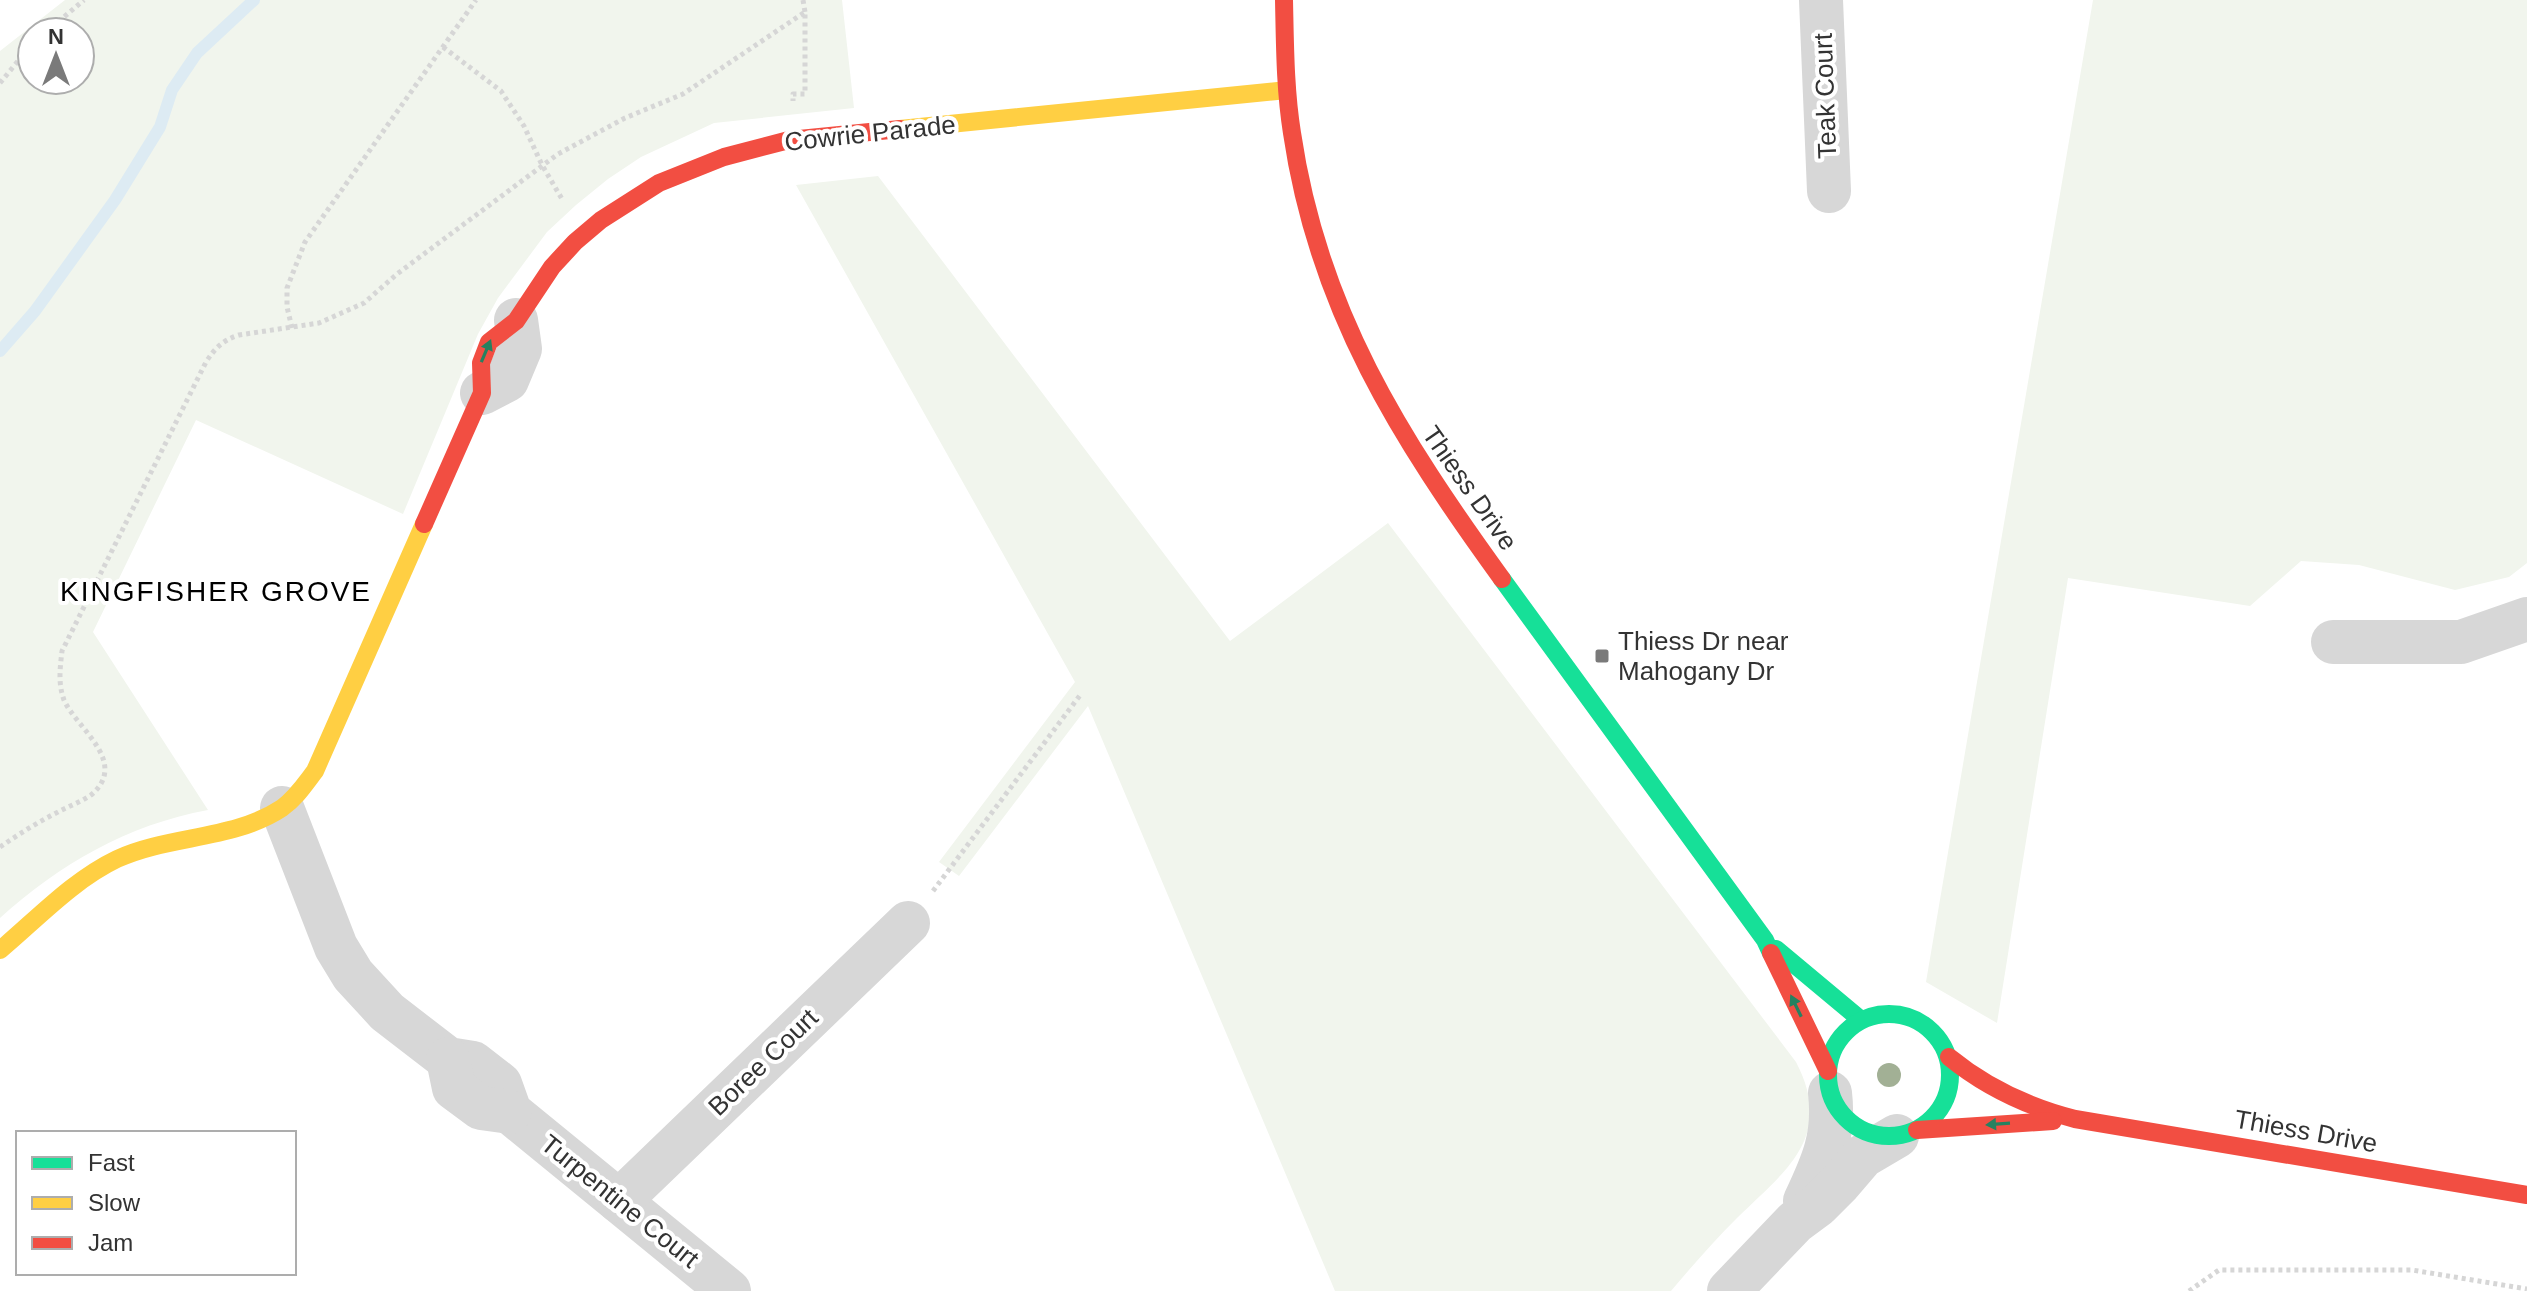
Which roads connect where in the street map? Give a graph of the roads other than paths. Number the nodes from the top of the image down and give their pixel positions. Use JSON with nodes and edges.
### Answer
{"nodes":[{"id":1,"x":1284,"y":0,"type":"edge"},
{"id":2,"x":1821,"y":0,"type":"edge"},
{"id":3,"x":1287,"y":90,"type":"junction"},
{"id":4,"x":1829,"y":191,"type":"dead end"},
{"id":5,"x":516,"y":320,"type":"joint"},
{"id":6,"x":482,"y":393,"type":"joint"},
{"id":7,"x":2527,"y":619,"type":"edge"},
{"id":8,"x":2333,"y":642,"type":"dead end"},
{"id":9,"x":282,"y":808,"type":"junction"},
{"id":10,"x":908,"y":923,"type":"road end"},
{"id":11,"x":1765,"y":940,"type":"junction"},
{"id":12,"x":0,"y":950,"type":"edge"},
{"id":13,"x":1861,"y":1020,"type":"junction"},
{"id":14,"x":1949,"y":1057,"type":"junction"},
{"id":15,"x":1829,"y":1082,"type":"junction"},
{"id":16,"x":2075,"y":1119,"type":"junction"},
{"id":17,"x":1907,"y":1133,"type":"junction"},
{"id":18,"x":2527,"y":1195,"type":"edge"},
{"id":19,"x":619,"y":1201,"type":"junction"},
{"id":20,"x":1795,"y":1222,"type":"junction"},
{"id":21,"x":729,"y":1291,"type":"edge"},
{"id":22,"x":1729,"y":1291,"type":"edge"}],
"edges":[{"from":1,"to":3,"type":"street","name":"Thiess Drive"},
{"from":2,"to":4,"type":"street","name":"Teak Court"},
{"from":3,"to":5,"type":"street","name":"Cowrie Parade"},
{"from":3,"to":11,"type":"street","name":"Thiess Drive"},
{"from":5,"to":6,"type":"street","name":"Cowrie Parade"},
{"from":6,"to":9,"type":"street","name":"Cowrie Parade"},
{"from":7,"to":8,"type":"street"},
{"from":9,"to":12,"type":"street","name":"Cowrie Parade"},
{"from":9,"to":19,"type":"street","name":"Turpentine Court"},
{"from":10,"to":19,"type":"street","name":"Boree Court"},
{"from":11,"to":13,"type":"street"},
{"from":15,"to":11,"type":"street","one_way":true},
{"from":13,"to":14,"type":"street"},
{"from":13,"to":15,"type":"street"},
{"from":14,"to":16,"type":"street"},
{"from":14,"to":17,"type":"street"},
{"from":15,"to":17,"type":"street"},
{"from":15,"to":20,"type":"street"},
{"from":16,"to":17,"type":"street","one_way":true},
{"from":16,"to":18,"type":"street","name":"Thiess Drive"},
{"from":17,"to":20,"type":"street"},
{"from":19,"to":21,"type":"street","name":"Turpentine Court"},
{"from":20,"to":22,"type":"street"}]}
